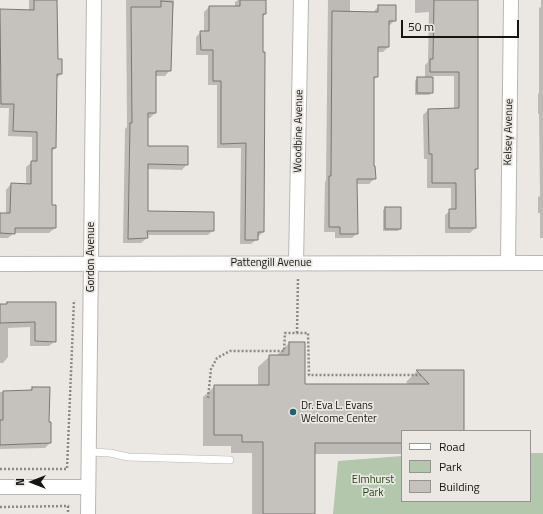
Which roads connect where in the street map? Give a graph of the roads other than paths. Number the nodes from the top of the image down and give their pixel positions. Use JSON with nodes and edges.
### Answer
{"nodes":[{"id":1,"x":94,"y":0,"type":"edge"},
{"id":2,"x":301,"y":0,"type":"edge"},
{"id":3,"x":511,"y":0,"type":"edge"},
{"id":4,"x":296,"y":263,"type":"junction"},
{"id":5,"x":508,"y":263,"type":"junction"},
{"id":6,"x":543,"y":263,"type":"edge"},
{"id":7,"x":0,"y":264,"type":"edge"},
{"id":8,"x":91,"y":264,"type":"junction"},
{"id":9,"x":89,"y":452,"type":"junction"},
{"id":10,"x":230,"y":460,"type":"dead end"},
{"id":11,"x":0,"y":487,"type":"edge"},
{"id":12,"x":88,"y":487,"type":"junction"},
{"id":13,"x":88,"y":514,"type":"edge"}],
"edges":[{"from":1,"to":8,"type":"street","name":"Gordon Avenue"},
{"from":2,"to":4,"type":"street","name":"Woodbine Avenue"},
{"from":3,"to":5,"type":"street","name":"Kelsey Avenue"},
{"from":4,"to":5,"type":"street","name":"Pattengill Avenue"},
{"from":4,"to":8,"type":"street","name":"Pattengill Avenue"},
{"from":5,"to":6,"type":"street","name":"Pattengill Avenue"},
{"from":7,"to":8,"type":"street","name":"Pattengill Avenue"},
{"from":8,"to":9,"type":"street","name":"Gordon Avenue"},
{"from":9,"to":10,"type":"lane"},
{"from":9,"to":12,"type":"street","name":"Gordon Avenue"},
{"from":11,"to":12,"type":"street"},
{"from":12,"to":13,"type":"street","name":"Gordon Avenue"}]}
